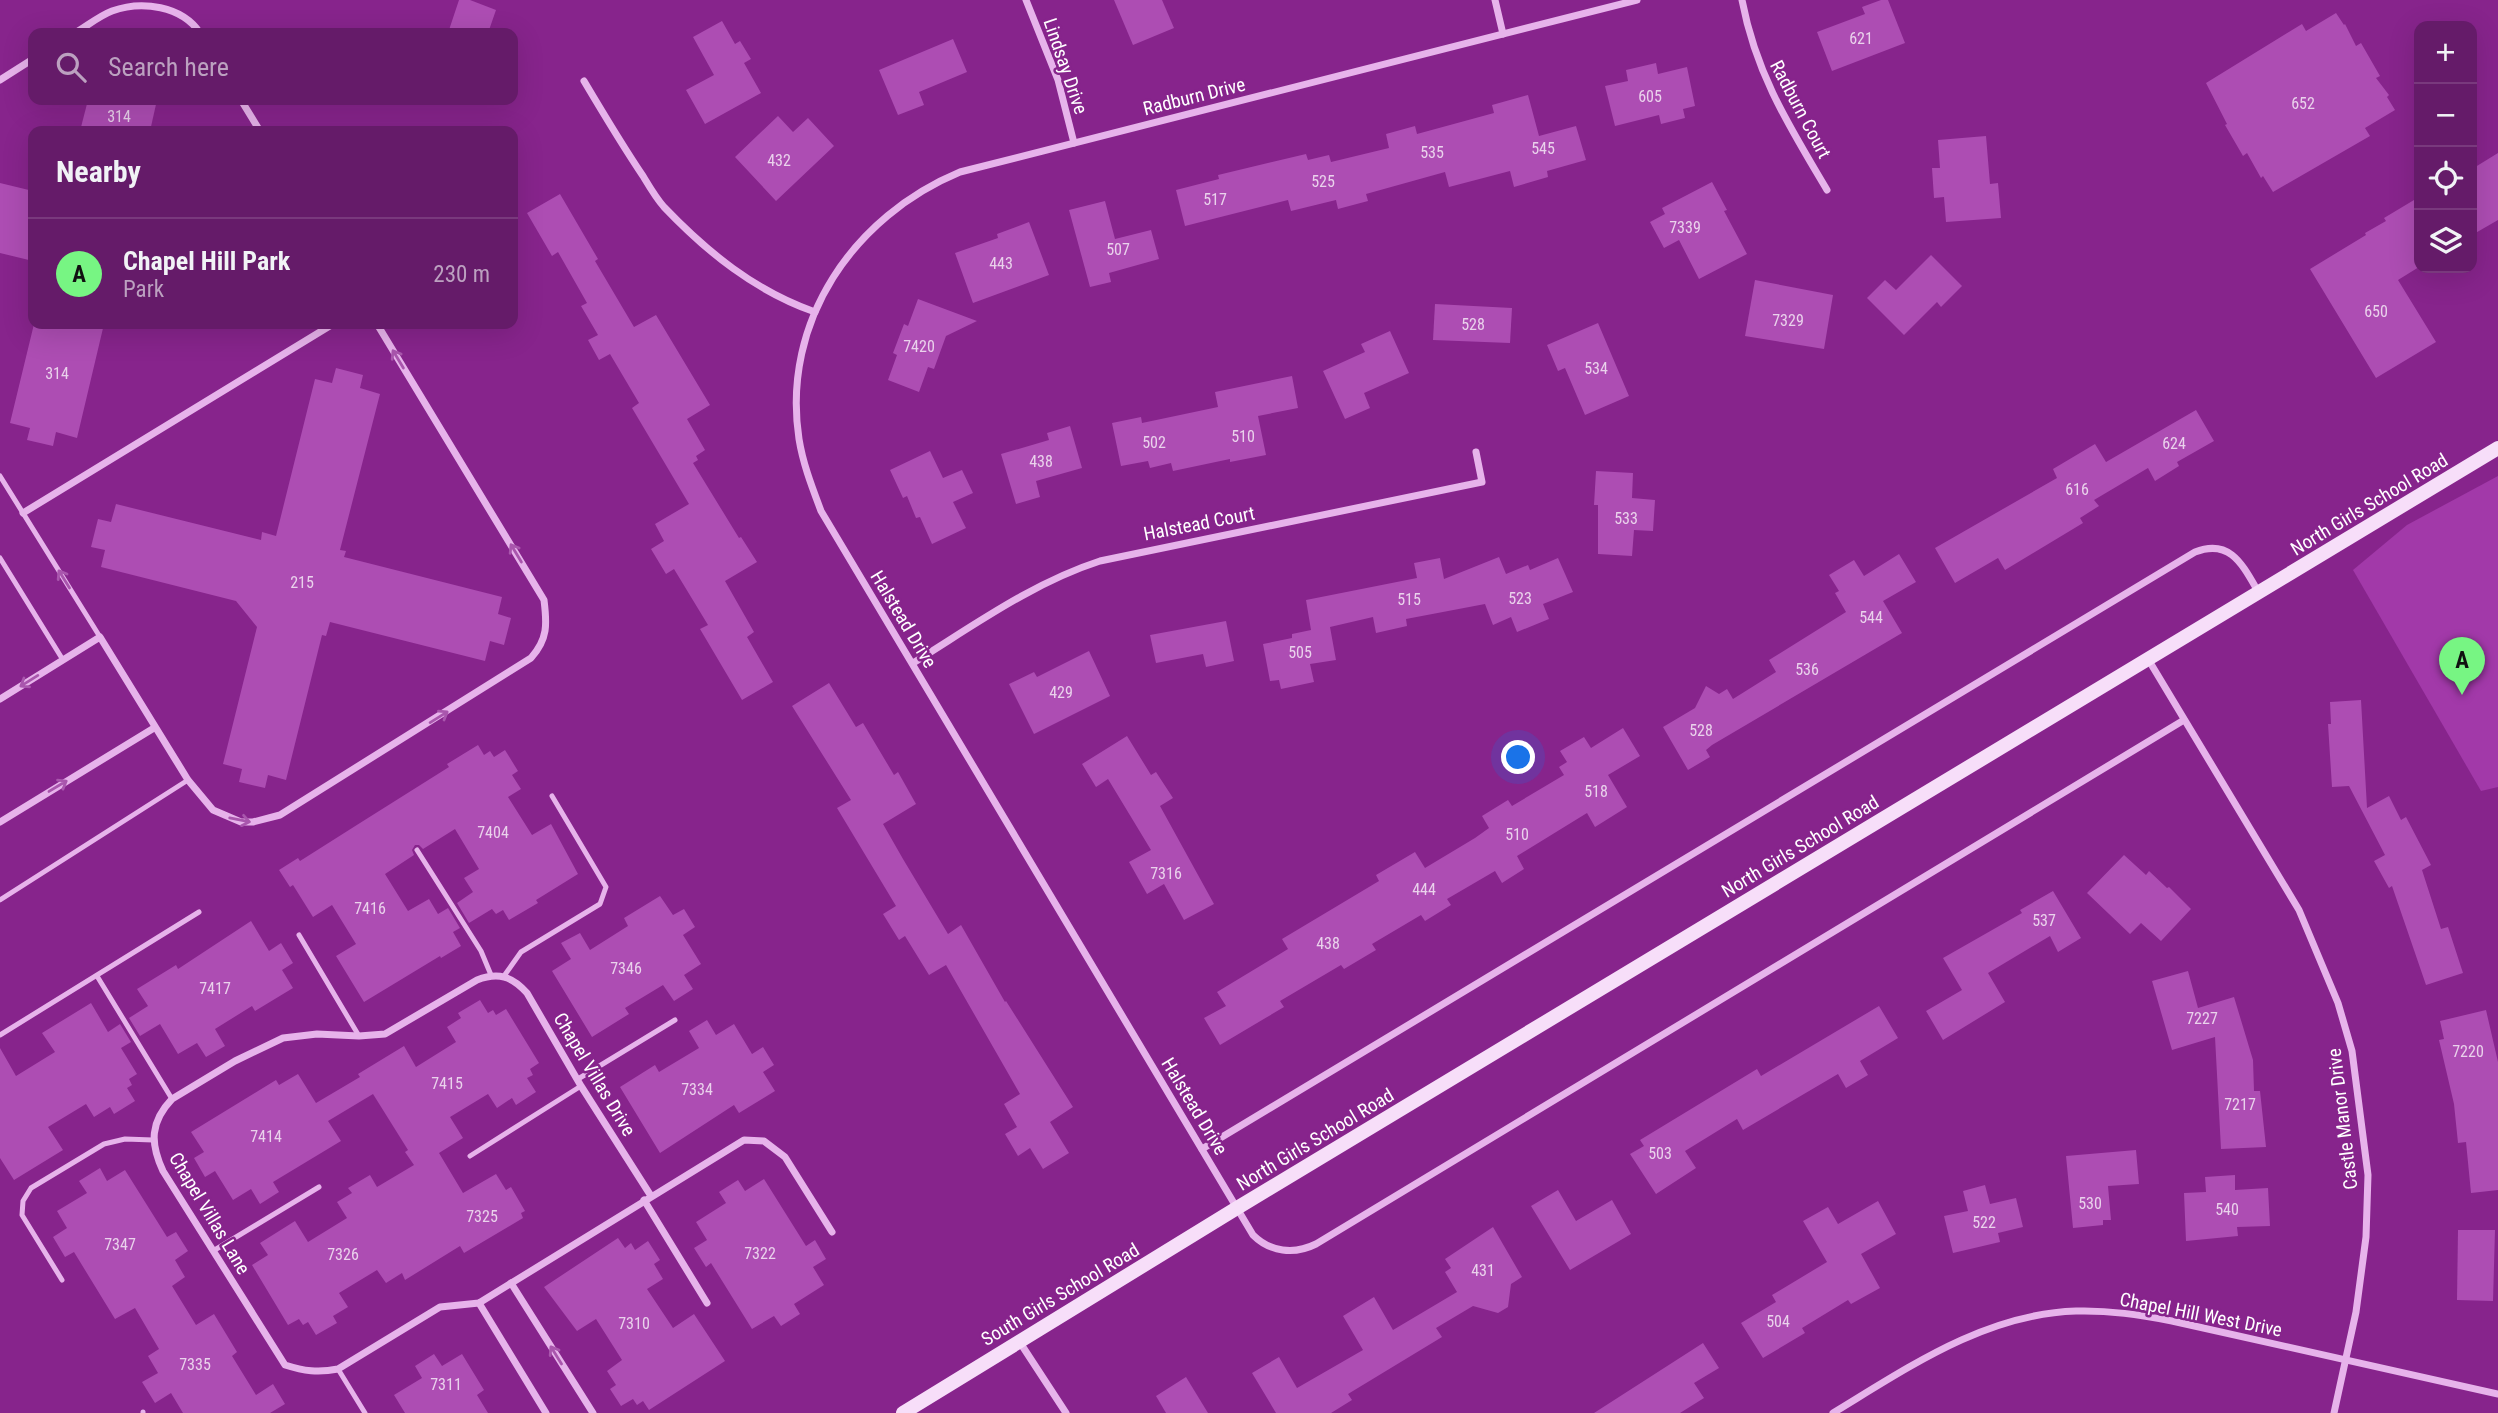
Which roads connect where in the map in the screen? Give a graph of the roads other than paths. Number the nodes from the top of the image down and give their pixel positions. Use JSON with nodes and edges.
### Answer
{"nodes":[{"id":1,"x":1026,"y":0,"type":"edge"},
{"id":2,"x":1495,"y":0,"type":"edge"},
{"id":3,"x":1637,"y":0,"type":"edge"},
{"id":4,"x":1742,"y":0,"type":"edge"},
{"id":5,"x":83,"y":28,"type":"edge"},
{"id":6,"x":196,"y":28,"type":"edge"},
{"id":7,"x":1503,"y":34,"type":"junction"},
{"id":8,"x":28,"y":62,"type":"edge"},
{"id":9,"x":0,"y":80,"type":"edge"},
{"id":10,"x":584,"y":81,"type":"dead end"},
{"id":11,"x":244,"y":105,"type":"edge"},
{"id":12,"x":257,"y":126,"type":"edge"},
{"id":13,"x":1074,"y":143,"type":"junction"},
{"id":14,"x":1827,"y":190,"type":"dead end"},
{"id":15,"x":815,"y":312,"type":"junction"},
{"id":16,"x":325,"y":329,"type":"edge"},
{"id":17,"x":380,"y":329,"type":"edge"},
{"id":18,"x":2498,"y":448,"type":"edge"},
{"id":19,"x":1476,"y":452,"type":"dead end"},
{"id":20,"x":0,"y":476,"type":"edge"},
{"id":21,"x":23,"y":513,"type":"junction"},
{"id":22,"x":0,"y":558,"type":"edge"},
{"id":23,"x":2259,"y":593,"type":"junction"},
{"id":24,"x":100,"y":637,"type":"junction"},
{"id":25,"x":2148,"y":659,"type":"junction"},
{"id":26,"x":63,"y":660,"type":"junction"},
{"id":27,"x":913,"y":663,"type":"junction"},
{"id":28,"x":1,"y":698,"type":"edge"},
{"id":29,"x":2185,"y":720,"type":"junction"},
{"id":30,"x":154,"y":727,"type":"junction"},
{"id":31,"x":188,"y":780,"type":"junction"},
{"id":32,"x":552,"y":796,"type":"dead end"},
{"id":33,"x":0,"y":822,"type":"edge"},
{"id":34,"x":417,"y":850,"type":"dead end"},
{"id":35,"x":0,"y":900,"type":"edge"},
{"id":36,"x":199,"y":912,"type":"dead end"},
{"id":37,"x":299,"y":935,"type":"dead end"},
{"id":38,"x":491,"y":975,"type":"junction"},
{"id":39,"x":97,"y":976,"type":"junction"},
{"id":40,"x":504,"y":976,"type":"junction"},
{"id":41,"x":675,"y":1020,"type":"dead end"},
{"id":42,"x":0,"y":1035,"type":"edge"},
{"id":43,"x":359,"y":1037,"type":"junction"},
{"id":44,"x":580,"y":1082,"type":"junction"},
{"id":45,"x":172,"y":1099,"type":"junction"},
{"id":46,"x":153,"y":1140,"type":"junction"},
{"id":47,"x":1202,"y":1149,"type":"junction"},
{"id":48,"x":470,"y":1156,"type":"dead end"},
{"id":49,"x":319,"y":1187,"type":"dead end"},
{"id":50,"x":648,"y":1198,"type":"junction"},
{"id":51,"x":1237,"y":1208,"type":"junction"},
{"id":52,"x":832,"y":1231,"type":"dead end"},
{"id":53,"x":213,"y":1251,"type":"junction"},
{"id":54,"x":62,"y":1280,"type":"dead end"},
{"id":55,"x":511,"y":1283,"type":"junction"},
{"id":56,"x":479,"y":1303,"type":"junction"},
{"id":57,"x":707,"y":1303,"type":"dead end"},
{"id":58,"x":1019,"y":1341,"type":"junction"},
{"id":59,"x":2345,"y":1361,"type":"junction"},
{"id":60,"x":338,"y":1369,"type":"junction"},
{"id":61,"x":2498,"y":1394,"type":"edge"},
{"id":62,"x":365,"y":1413,"type":"edge"},
{"id":63,"x":546,"y":1413,"type":"edge"},
{"id":64,"x":593,"y":1413,"type":"edge"},
{"id":65,"x":902,"y":1413,"type":"edge"},
{"id":66,"x":1066,"y":1413,"type":"edge"},
{"id":67,"x":1833,"y":1413,"type":"edge"},
{"id":68,"x":2334,"y":1413,"type":"edge"}],
"edges":[{"from":1,"to":13,"type":"street","name":"Lindsay Drive"},
{"from":2,"to":7,"type":"street"},
{"from":3,"to":7,"type":"street","name":"Radburn Drive"},
{"from":4,"to":14,"type":"street","name":"Radburn Court"},
{"from":5,"to":6,"type":"street"},
{"from":7,"to":13,"type":"street","name":"Radburn Drive"},
{"from":8,"to":9,"type":"street"},
{"from":10,"to":15,"type":"street"},
{"from":11,"to":12,"type":"street"},
{"from":13,"to":15,"type":"street","name":"Radburn Drive"},
{"from":15,"to":27,"type":"street","name":"Halstead Drive"},
{"from":16,"to":21,"type":"street"},
{"from":31,"to":17,"type":"street","one_way":true},
{"from":18,"to":23,"type":"main road","name":"North Girls School Road"},
{"from":19,"to":27,"type":"street","name":"Halstead Court"},
{"from":20,"to":21,"type":"lane"},
{"from":24,"to":21,"type":"lane","one_way":true},
{"from":22,"to":26,"type":"lane"},
{"from":23,"to":25,"type":"main road","name":"North Girls School Road"},
{"from":23,"to":47,"type":"street"},
{"from":24,"to":26,"type":"street"},
{"from":24,"to":30,"type":"street"},
{"from":25,"to":29,"type":"street","name":"Castle Manor Drive"},
{"from":25,"to":51,"type":"main road","name":"North Girls School Road"},
{"from":26,"to":28,"type":"street","one_way":true},
{"from":27,"to":47,"type":"street","name":"Halstead Drive"},
{"from":29,"to":51,"type":"street","name":"North Girls School Road"},
{"from":29,"to":59,"type":"street","name":"Castle Manor Drive"},
{"from":30,"to":31,"type":"street"},
{"from":33,"to":30,"type":"street","one_way":true},
{"from":31,"to":35,"type":"lane"},
{"from":32,"to":40,"type":"lane"},
{"from":34,"to":38,"type":"lane"},
{"from":36,"to":39,"type":"lane"},
{"from":37,"to":43,"type":"lane"},
{"from":38,"to":40,"type":"street"},
{"from":38,"to":43,"type":"street"},
{"from":39,"to":42,"type":"lane"},
{"from":39,"to":45,"type":"lane"},
{"from":40,"to":44,"type":"street","name":"Chapel Villas Drive"},
{"from":41,"to":44,"type":"lane"},
{"from":43,"to":45,"type":"street"},
{"from":44,"to":48,"type":"lane"},
{"from":44,"to":50,"type":"street","name":"Chapel Villas Drive"},
{"from":45,"to":46,"type":"street","name":"Chapel Villas Lane"},
{"from":46,"to":53,"type":"street","name":"Chapel Villas Lane"},
{"from":46,"to":54,"type":"lane"},
{"from":47,"to":51,"type":"street","name":"Halstead Drive"},
{"from":49,"to":53,"type":"lane"},
{"from":50,"to":52,"type":"street"},
{"from":50,"to":55,"type":"street"},
{"from":50,"to":57,"type":"street","name":"Chapel Villas Drive"},
{"from":51,"to":58,"type":"main road","name":"South Girls School Road"},
{"from":53,"to":60,"type":"street","name":"Chapel Villas Lane"},
{"from":55,"to":56,"type":"street","name":"Chapel Villas Lane"},
{"from":64,"to":55,"type":"street","one_way":true},
{"from":56,"to":60,"type":"street","name":"Chapel Villas Lane"},
{"from":56,"to":63,"type":"street"},
{"from":58,"to":65,"type":"main road","name":"South Girls School Road"},
{"from":58,"to":66,"type":"street"},
{"from":59,"to":61,"type":"street","name":"Chapel Hill West Drive"},
{"from":59,"to":67,"type":"street","name":"Chapel Hill West Drive"},
{"from":59,"to":68,"type":"street","name":"Castle Manor Drive"},
{"from":60,"to":62,"type":"lane"}]}
